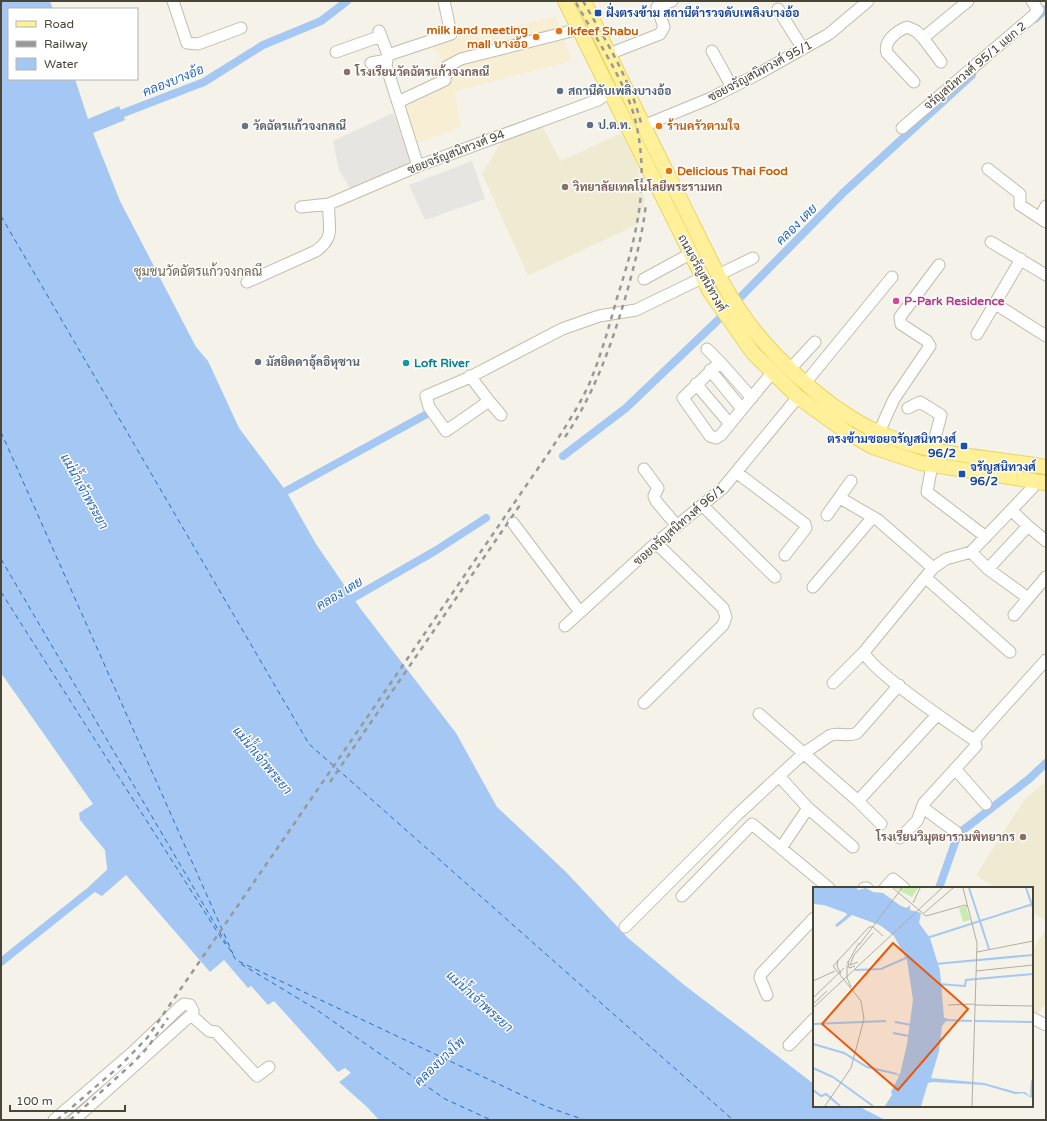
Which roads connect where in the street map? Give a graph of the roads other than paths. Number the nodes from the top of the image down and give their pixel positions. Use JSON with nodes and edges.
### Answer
{"nodes":[{"id":1,"x":173,"y":1,"type":"edge"},
{"id":2,"x":444,"y":1,"type":"edge"},
{"id":3,"x":565,"y":1,"type":"edge"},
{"id":4,"x":584,"y":1,"type":"edge"},
{"id":5,"x":672,"y":1,"type":"edge"},
{"id":6,"x":868,"y":1,"type":"edge"},
{"id":7,"x":968,"y":1,"type":"edge"},
{"id":8,"x":1032,"y":1,"type":"edge"},
{"id":9,"x":656,"y":4,"type":"edge"},
{"id":10,"x":778,"y":9,"type":"dead end"},
{"id":11,"x":241,"y":28,"type":"dead end"},
{"id":12,"x":579,"y":29,"type":"junction"},
{"id":13,"x":923,"y":38,"type":"junction"},
{"id":14,"x":803,"y":49,"type":"junction"},
{"id":15,"x":336,"y":52,"type":"dead end"},
{"id":16,"x":712,"y":52,"type":"dead end"},
{"id":17,"x":609,"y":54,"type":"junction"},
{"id":18,"x":388,"y":58,"type":"junction"},
{"id":19,"x":594,"y":60,"type":"junction"},
{"id":20,"x":940,"y":62,"type":"dead end"},
{"id":21,"x":371,"y":63,"type":"dead end"},
{"id":22,"x":914,"y":82,"type":"dead end"},
{"id":23,"x":624,"y":85,"type":"junction"},
{"id":24,"x":732,"y":87,"type":"junction"},
{"id":25,"x":609,"y":92,"type":"junction"},
{"id":26,"x":398,"y":102,"type":"junction"},
{"id":27,"x":643,"y":126,"type":"junction"},
{"id":28,"x":902,"y":128,"type":"dead end"},
{"id":29,"x":418,"y":166,"type":"junction"},
{"id":30,"x":988,"y":170,"type":"dead end"},
{"id":31,"x":329,"y":204,"type":"junction"},
{"id":32,"x":1046,"y":206,"type":"edge"},
{"id":33,"x":301,"y":207,"type":"dead end"},
{"id":34,"x":1043,"y":220,"type":"edge"},
{"id":35,"x":991,"y":242,"type":"dead end"},
{"id":36,"x":690,"y":254,"type":"junction"},
{"id":37,"x":753,"y":258,"type":"dead end"},
{"id":38,"x":1020,"y":259,"type":"junction"},
{"id":39,"x":939,"y":265,"type":"dead end"},
{"id":40,"x":718,"y":275,"type":"junction"},
{"id":41,"x":1046,"y":275,"type":"edge"},
{"id":42,"x":892,"y":277,"type":"dead end"},
{"id":43,"x":702,"y":278,"type":"junction"},
{"id":44,"x":644,"y":279,"type":"dead end"},
{"id":45,"x":247,"y":282,"type":"dead end"},
{"id":46,"x":994,"y":303,"type":"junction"},
{"id":47,"x":977,"y":334,"type":"dead end"},
{"id":48,"x":1046,"y":336,"type":"edge"},
{"id":49,"x":815,"y":342,"type":"dead end"},
{"id":50,"x":707,"y":349,"type":"dead end"},
{"id":51,"x":720,"y":362,"type":"junction"},
{"id":52,"x":791,"y":368,"type":"junction"},
{"id":53,"x":710,"y":370,"type":"junction"},
{"id":54,"x":773,"y":372,"type":"junction"},
{"id":55,"x":470,"y":376,"type":"junction"},
{"id":56,"x":806,"y":382,"type":"junction"},
{"id":57,"x":696,"y":384,"type":"junction"},
{"id":58,"x":798,"y":397,"type":"junction"},
{"id":59,"x":752,"y":398,"type":"junction"},
{"id":60,"x":489,"y":401,"type":"junction"},
{"id":61,"x":908,"y":408,"type":"dead end"},
{"id":62,"x":742,"y":409,"type":"junction"},
{"id":63,"x":501,"y":415,"type":"dead end"},
{"id":64,"x":730,"y":424,"type":"junction"},
{"id":65,"x":880,"y":432,"type":"junction"},
{"id":66,"x":932,"y":449,"type":"junction"},
{"id":67,"x":932,"y":465,"type":"junction"},
{"id":68,"x":1046,"y":467,"type":"edge"},
{"id":69,"x":644,"y":469,"type":"dead end"},
{"id":70,"x":736,"y":472,"type":"junction"},
{"id":71,"x":850,"y":481,"type":"dead end"},
{"id":72,"x":1042,"y":482,"type":"edge"},
{"id":73,"x":840,"y":498,"type":"junction"},
{"id":74,"x":702,"y":505,"type":"junction"},
{"id":75,"x":1012,"y":510,"type":"junction"},
{"id":76,"x":827,"y":515,"type":"dead end"},
{"id":77,"x":873,"y":517,"type":"junction"},
{"id":78,"x":512,"y":523,"type":"dead end"},
{"id":79,"x":677,"y":526,"type":"junction"},
{"id":80,"x":1028,"y":526,"type":"junction"},
{"id":81,"x":986,"y":537,"type":"junction"},
{"id":82,"x":1046,"y":541,"type":"edge"},
{"id":83,"x":656,"y":543,"type":"junction"},
{"id":84,"x":971,"y":552,"type":"junction"},
{"id":85,"x":785,"y":554,"type":"dead end"},
{"id":86,"x":933,"y":568,"type":"junction"},
{"id":87,"x":988,"y":569,"type":"junction"},
{"id":88,"x":775,"y":577,"type":"dead end"},
{"id":89,"x":1046,"y":577,"type":"edge"},
{"id":90,"x":926,"y":578,"type":"junction"},
{"id":91,"x":813,"y":587,"type":"dead end"},
{"id":92,"x":1028,"y":598,"type":"junction"},
{"id":93,"x":580,"y":612,"type":"junction"},
{"id":94,"x":1014,"y":615,"type":"dead end"},
{"id":95,"x":566,"y":626,"type":"dead end"},
{"id":96,"x":864,"y":652,"type":"junction"},
{"id":97,"x":1010,"y":652,"type":"dead end"},
{"id":98,"x":1046,"y":660,"type":"edge"},
{"id":99,"x":833,"y":683,"type":"dead end"},
{"id":100,"x":899,"y":685,"type":"junction"},
{"id":101,"x":644,"y":703,"type":"dead end"},
{"id":102,"x":759,"y":714,"type":"dead end"},
{"id":103,"x":937,"y":715,"type":"junction"},
{"id":104,"x":974,"y":740,"type":"junction"},
{"id":105,"x":804,"y":754,"type":"junction"},
{"id":106,"x":956,"y":770,"type":"junction"},
{"id":107,"x":779,"y":776,"type":"junction"},
{"id":108,"x":858,"y":801,"type":"junction"},
{"id":109,"x":986,"y":804,"type":"dead end"},
{"id":110,"x":922,"y":807,"type":"junction"},
{"id":111,"x":808,"y":808,"type":"junction"},
{"id":112,"x":881,"y":824,"type":"dead end"},
{"id":113,"x":956,"y":832,"type":"dead end"},
{"id":114,"x":900,"y":838,"type":"dead end"},
{"id":115,"x":853,"y":847,"type":"dead end"},
{"id":116,"x":781,"y":848,"type":"junction"},
{"id":117,"x":828,"y":887,"type":"edge"},
{"id":118,"x":886,"y":887,"type":"edge"},
{"id":119,"x":903,"y":887,"type":"edge"},
{"id":120,"x":682,"y":896,"type":"dead end"},
{"id":121,"x":813,"y":919,"type":"edge"},
{"id":122,"x":624,"y":927,"type":"dead end"},
{"id":123,"x":767,"y":995,"type":"dead end"},
{"id":124,"x":190,"y":1015,"type":"junction"},
{"id":125,"x":1033,"y":1018,"type":"edge"},
{"id":126,"x":813,"y":1020,"type":"edge"},
{"id":127,"x":1046,"y":1025,"type":"edge"},
{"id":128,"x":789,"y":1045,"type":"dead end"},
{"id":129,"x":269,"y":1067,"type":"dead end"},
{"id":130,"x":54,"y":1120,"type":"edge"},
{"id":131,"x":74,"y":1120,"type":"edge"}],
"edges":[{"from":1,"to":11,"type":"street"},
{"from":2,"to":18,"type":"street"},
{"from":3,"to":12,"type":"main road","name":"ถนนจรัญสนิทวงศ์"},
{"from":4,"to":17,"type":"main road","name":"ถนนจรัญสนิทวงศ์"},
{"from":5,"to":9,"type":"street"},
{"from":6,"to":14,"type":"street","name":"ซอยจรัญสนิทวงศ์ 95/1"},
{"from":7,"to":13,"type":"street"},
{"from":8,"to":28,"type":"street","name":"จรัญสนิทวงศ์ 95/1 แยก 2"},
{"from":9,"to":17,"type":"street"},
{"from":10,"to":14,"type":"street"},
{"from":12,"to":19,"type":"main road","name":"ถนนจรัญสนิทวงศ์"},
{"from":12,"to":26,"type":"street"},
{"from":13,"to":20,"type":"street"},
{"from":13,"to":22,"type":"street"},
{"from":14,"to":24,"type":"street","name":"ซอยจรัญสนิทวงศ์ 95/1"},
{"from":15,"to":18,"type":"street"},
{"from":16,"to":24,"type":"street"},
{"from":17,"to":19,"type":"main road"},
{"from":17,"to":23,"type":"main road","name":"ถนนจรัญสนิทวงศ์"},
{"from":18,"to":21,"type":"street"},
{"from":18,"to":26,"type":"street"},
{"from":19,"to":25,"type":"main road","name":"ถนนจรัญสนิทวงศ์"},
{"from":23,"to":25,"type":"main road"},
{"from":23,"to":27,"type":"main road","name":"ถนนจรัญสนิทวงศ์"},
{"from":24,"to":27,"type":"street","name":"ซอยจรัญสนิทวงศ์ 95/1"},
{"from":25,"to":29,"type":"street","name":"ซอยจรัญสนิทวงศ์ 94"},
{"from":25,"to":36,"type":"main road","name":"ถนนจรัญสนิทวงศ์"},
{"from":26,"to":29,"type":"street"},
{"from":27,"to":40,"type":"main road","name":"ถนนจรัญสนิทวงศ์"},
{"from":29,"to":31,"type":"street","name":"ซอยจรัญสนิทวงศ์ 94"},
{"from":30,"to":34,"type":"street"},
{"from":31,"to":33,"type":"street","name":"ซอยจรัญสนิทวงศ์ 94"},
{"from":31,"to":45,"type":"street"},
{"from":32,"to":34,"type":"street"},
{"from":35,"to":38,"type":"street"},
{"from":36,"to":43,"type":"main road","name":"ถนนจรัญสนิทวงศ์"},
{"from":36,"to":44,"type":"street"},
{"from":37,"to":40,"type":"street"},
{"from":38,"to":41,"type":"street"},
{"from":38,"to":46,"type":"street"},
{"from":39,"to":65,"type":"street"},
{"from":40,"to":52,"type":"main road","name":"ถนนจรัญสนิทวงศ์"},
{"from":42,"to":56,"type":"street"},
{"from":43,"to":54,"type":"main road","name":"ถนนจรัญสนิทวงศ์"},
{"from":43,"to":55,"type":"street"},
{"from":46,"to":47,"type":"street"},
{"from":46,"to":48,"type":"street"},
{"from":49,"to":52,"type":"street"},
{"from":50,"to":51,"type":"street"},
{"from":51,"to":53,"type":"street"},
{"from":51,"to":59,"type":"street"},
{"from":52,"to":56,"type":"main road","name":"ถนนจรัญสนิทวงศ์"},
{"from":53,"to":57,"type":"street"},
{"from":53,"to":62,"type":"street"},
{"from":54,"to":58,"type":"main road","name":"ถนนจรัญสนิทวงศ์"},
{"from":54,"to":59,"type":"street"},
{"from":55,"to":60,"type":"street"},
{"from":55,"to":60,"type":"street"},
{"from":56,"to":65,"type":"main road","name":"ถนนจรัญสนิทวงศ์"},
{"from":57,"to":64,"type":"street"},
{"from":57,"to":64,"type":"street"},
{"from":58,"to":67,"type":"main road","name":"ถนนจรัญสนิทวงศ์"},
{"from":58,"to":70,"type":"street","name":"ซอยจรัญสนิทวงศ์ 96/1"},
{"from":59,"to":62,"type":"street"},
{"from":60,"to":63,"type":"street"},
{"from":61,"to":66,"type":"street"},
{"from":62,"to":64,"type":"street"},
{"from":65,"to":66,"type":"main road","name":"ถนนจรัญสนิทวงศ์"},
{"from":66,"to":68,"type":"main road","name":"ถนนจรัญสนิทวงศ์"},
{"from":67,"to":72,"type":"main road","name":"ถนนจรัญสนิทวงศ์"},
{"from":67,"to":81,"type":"street"},
{"from":69,"to":79,"type":"street"},
{"from":70,"to":74,"type":"street","name":"ซอยจรัญสนิทวงศ์ 96/1"},
{"from":70,"to":85,"type":"street"},
{"from":71,"to":73,"type":"street"},
{"from":72,"to":75,"type":"street"},
{"from":73,"to":76,"type":"street"},
{"from":73,"to":77,"type":"street"},
{"from":74,"to":79,"type":"street","name":"ซอยจรัญสนิทวงศ์ 96/1"},
{"from":74,"to":88,"type":"street"},
{"from":75,"to":80,"type":"street"},
{"from":75,"to":81,"type":"street"},
{"from":77,"to":86,"type":"street"},
{"from":77,"to":91,"type":"street"},
{"from":78,"to":93,"type":"street"},
{"from":79,"to":83,"type":"street","name":"ซอยจรัญสนิทวงศ์ 96/1"},
{"from":80,"to":82,"type":"street"},
{"from":80,"to":87,"type":"street"},
{"from":81,"to":84,"type":"street"},
{"from":83,"to":93,"type":"street","name":"ซอยจรัญสนิทวงศ์ 96/1"},
{"from":83,"to":101,"type":"street"},
{"from":84,"to":86,"type":"street"},
{"from":84,"to":87,"type":"street"},
{"from":86,"to":90,"type":"street"},
{"from":87,"to":92,"type":"street"},
{"from":89,"to":92,"type":"street"},
{"from":90,"to":96,"type":"street"},
{"from":90,"to":97,"type":"street"},
{"from":92,"to":94,"type":"street"},
{"from":93,"to":95,"type":"street","name":"ซอยจรัญสนิทวงศ์ 96/1"},
{"from":96,"to":99,"type":"street"},
{"from":96,"to":100,"type":"street"},
{"from":98,"to":104,"type":"street"},
{"from":100,"to":103,"type":"street"},
{"from":100,"to":105,"type":"street"},
{"from":102,"to":105,"type":"street"},
{"from":103,"to":104,"type":"street"},
{"from":103,"to":108,"type":"street"},
{"from":104,"to":106,"type":"street"},
{"from":105,"to":107,"type":"street"},
{"from":105,"to":108,"type":"street"},
{"from":106,"to":109,"type":"street"},
{"from":106,"to":110,"type":"street"},
{"from":107,"to":111,"type":"street"},
{"from":107,"to":122,"type":"street"},
{"from":108,"to":112,"type":"street"},
{"from":110,"to":113,"type":"street"},
{"from":110,"to":114,"type":"street"},
{"from":111,"to":115,"type":"street"},
{"from":111,"to":116,"type":"street"},
{"from":116,"to":117,"type":"street"},
{"from":116,"to":120,"type":"street"},
{"from":118,"to":119,"type":"street"},
{"from":121,"to":123,"type":"street"},
{"from":124,"to":129,"type":"street"},
{"from":124,"to":130,"type":"street"},
{"from":124,"to":131,"type":"street"},
{"from":125,"to":127,"type":"street"},
{"from":126,"to":128,"type":"street"}]}
